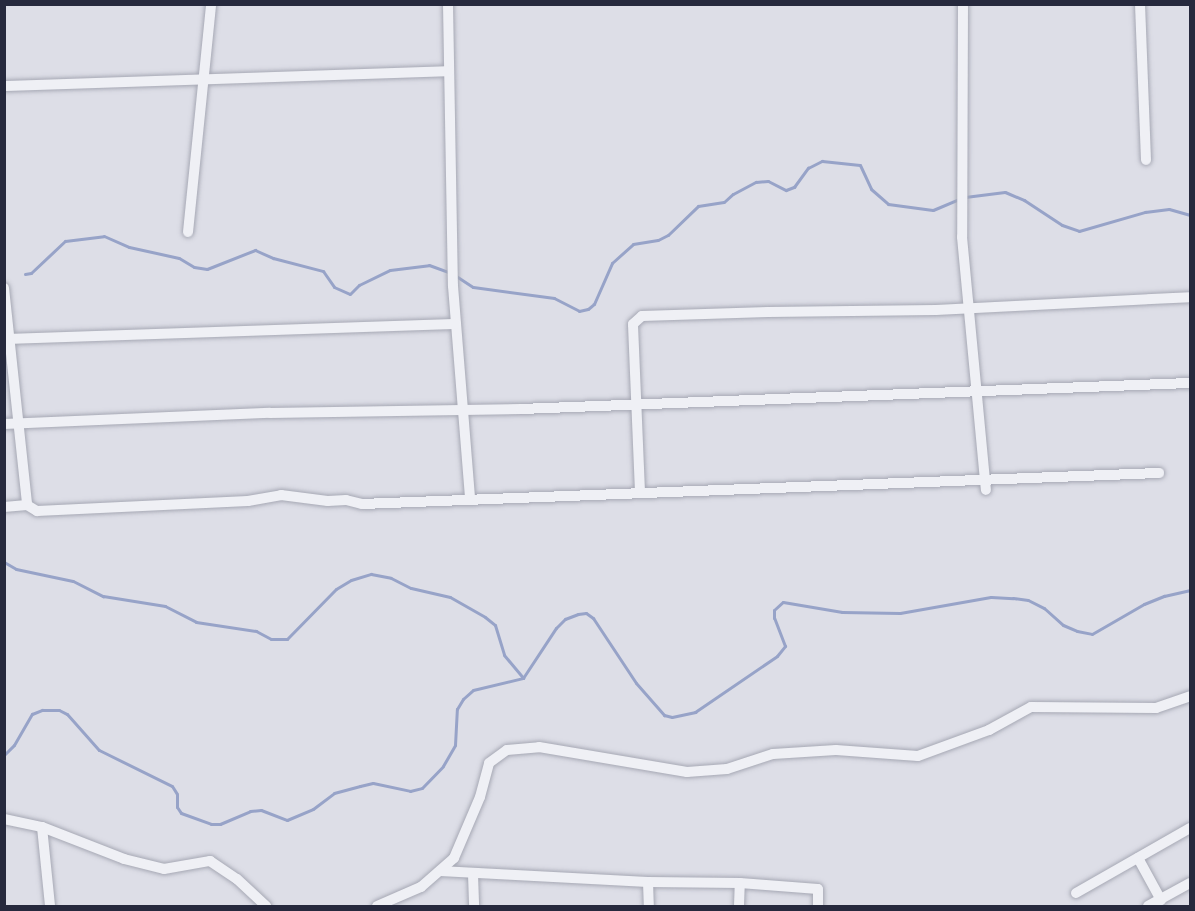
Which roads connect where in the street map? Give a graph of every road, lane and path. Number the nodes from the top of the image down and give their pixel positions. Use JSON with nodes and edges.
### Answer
{"nodes":[{"id":1,"x":212,"y":4,"type":"edge"},
{"id":2,"x":448,"y":4,"type":"edge"},
{"id":3,"x":963,"y":4,"type":"edge"},
{"id":4,"x":1140,"y":4,"type":"edge"},
{"id":5,"x":449,"y":71,"type":"junction"},
{"id":6,"x":204,"y":80,"type":"junction"},
{"id":7,"x":4,"y":86,"type":"edge"},
{"id":8,"x":1146,"y":160,"type":"dead end"},
{"id":9,"x":188,"y":232,"type":"dead end"},
{"id":10,"x":4,"y":288,"type":"edge"},
{"id":11,"x":1191,"y":297,"type":"edge"},
{"id":12,"x":969,"y":308,"type":"junction"},
{"id":13,"x":456,"y":324,"type":"junction"},
{"id":14,"x":7,"y":339,"type":"edge"},
{"id":15,"x":1191,"y":383,"type":"edge"},
{"id":16,"x":977,"y":391,"type":"junction"},
{"id":17,"x":637,"y":404,"type":"junction"},
{"id":18,"x":461,"y":410,"type":"junction"},
{"id":19,"x":4,"y":424,"type":"edge"},
{"id":20,"x":18,"y":425,"type":"junction"},
{"id":21,"x":1158,"y":473,"type":"dead end"},
{"id":22,"x":986,"y":484,"type":"junction"},
{"id":23,"x":640,"y":492,"type":"junction"},
{"id":24,"x":470,"y":499,"type":"junction"},
{"id":25,"x":27,"y":505,"type":"junction"},
{"id":26,"x":4,"y":507,"type":"edge"},
{"id":27,"x":1191,"y":696,"type":"edge"},
{"id":28,"x":4,"y":819,"type":"edge"},
{"id":29,"x":42,"y":827,"type":"junction"},
{"id":30,"x":1191,"y":828,"type":"edge"},
{"id":31,"x":1138,"y":858,"type":"junction"},
{"id":32,"x":440,"y":871,"type":"junction"},
{"id":33,"x":473,"y":874,"type":"junction"},
{"id":34,"x":648,"y":882,"type":"junction"},
{"id":35,"x":740,"y":884,"type":"junction"},
{"id":36,"x":1191,"y":884,"type":"edge"},
{"id":37,"x":1076,"y":893,"type":"dead end"},
{"id":38,"x":1166,"y":901,"type":"edge"},
{"id":39,"x":50,"y":906,"type":"edge"},
{"id":40,"x":266,"y":906,"type":"edge"},
{"id":41,"x":377,"y":906,"type":"edge"},
{"id":42,"x":474,"y":906,"type":"edge"},
{"id":43,"x":649,"y":906,"type":"edge"},
{"id":44,"x":740,"y":906,"type":"edge"},
{"id":45,"x":818,"y":906,"type":"edge"},
{"id":46,"x":1148,"y":906,"type":"edge"}],
"edges":[{"from":1,"to":6,"type":"street"},
{"from":2,"to":5,"type":"street"},
{"from":3,"to":12,"type":"street"},
{"from":4,"to":8,"type":"street"},
{"from":5,"to":6,"type":"street"},
{"from":5,"to":13,"type":"street"},
{"from":6,"to":7,"type":"street"},
{"from":6,"to":9,"type":"street"},
{"from":10,"to":14,"type":"street"},
{"from":11,"to":12,"type":"street"},
{"from":12,"to":16,"type":"street"},
{"from":12,"to":17,"type":"street"},
{"from":13,"to":14,"type":"street"},
{"from":13,"to":18,"type":"street"},
{"from":14,"to":20,"type":"street"},
{"from":15,"to":16,"type":"street"},
{"from":16,"to":17,"type":"street"},
{"from":16,"to":22,"type":"street"},
{"from":17,"to":18,"type":"street"},
{"from":17,"to":23,"type":"street"},
{"from":18,"to":20,"type":"street"},
{"from":18,"to":24,"type":"street"},
{"from":19,"to":20,"type":"street"},
{"from":20,"to":25,"type":"street"},
{"from":21,"to":22,"type":"street"},
{"from":22,"to":23,"type":"street"},
{"from":23,"to":24,"type":"street"},
{"from":24,"to":25,"type":"street"},
{"from":25,"to":26,"type":"street"},
{"from":27,"to":32,"type":"street"},
{"from":28,"to":29,"type":"street"},
{"from":29,"to":39,"type":"street"},
{"from":29,"to":40,"type":"street"},
{"from":30,"to":31,"type":"street"},
{"from":31,"to":37,"type":"street"},
{"from":31,"to":38,"type":"street"},
{"from":32,"to":33,"type":"street"},
{"from":32,"to":41,"type":"street"},
{"from":33,"to":34,"type":"street"},
{"from":33,"to":42,"type":"street"},
{"from":34,"to":35,"type":"street"},
{"from":34,"to":43,"type":"street"},
{"from":35,"to":44,"type":"street"},
{"from":35,"to":45,"type":"street"},
{"from":36,"to":38,"type":"street"},
{"from":38,"to":46,"type":"street"}]}
